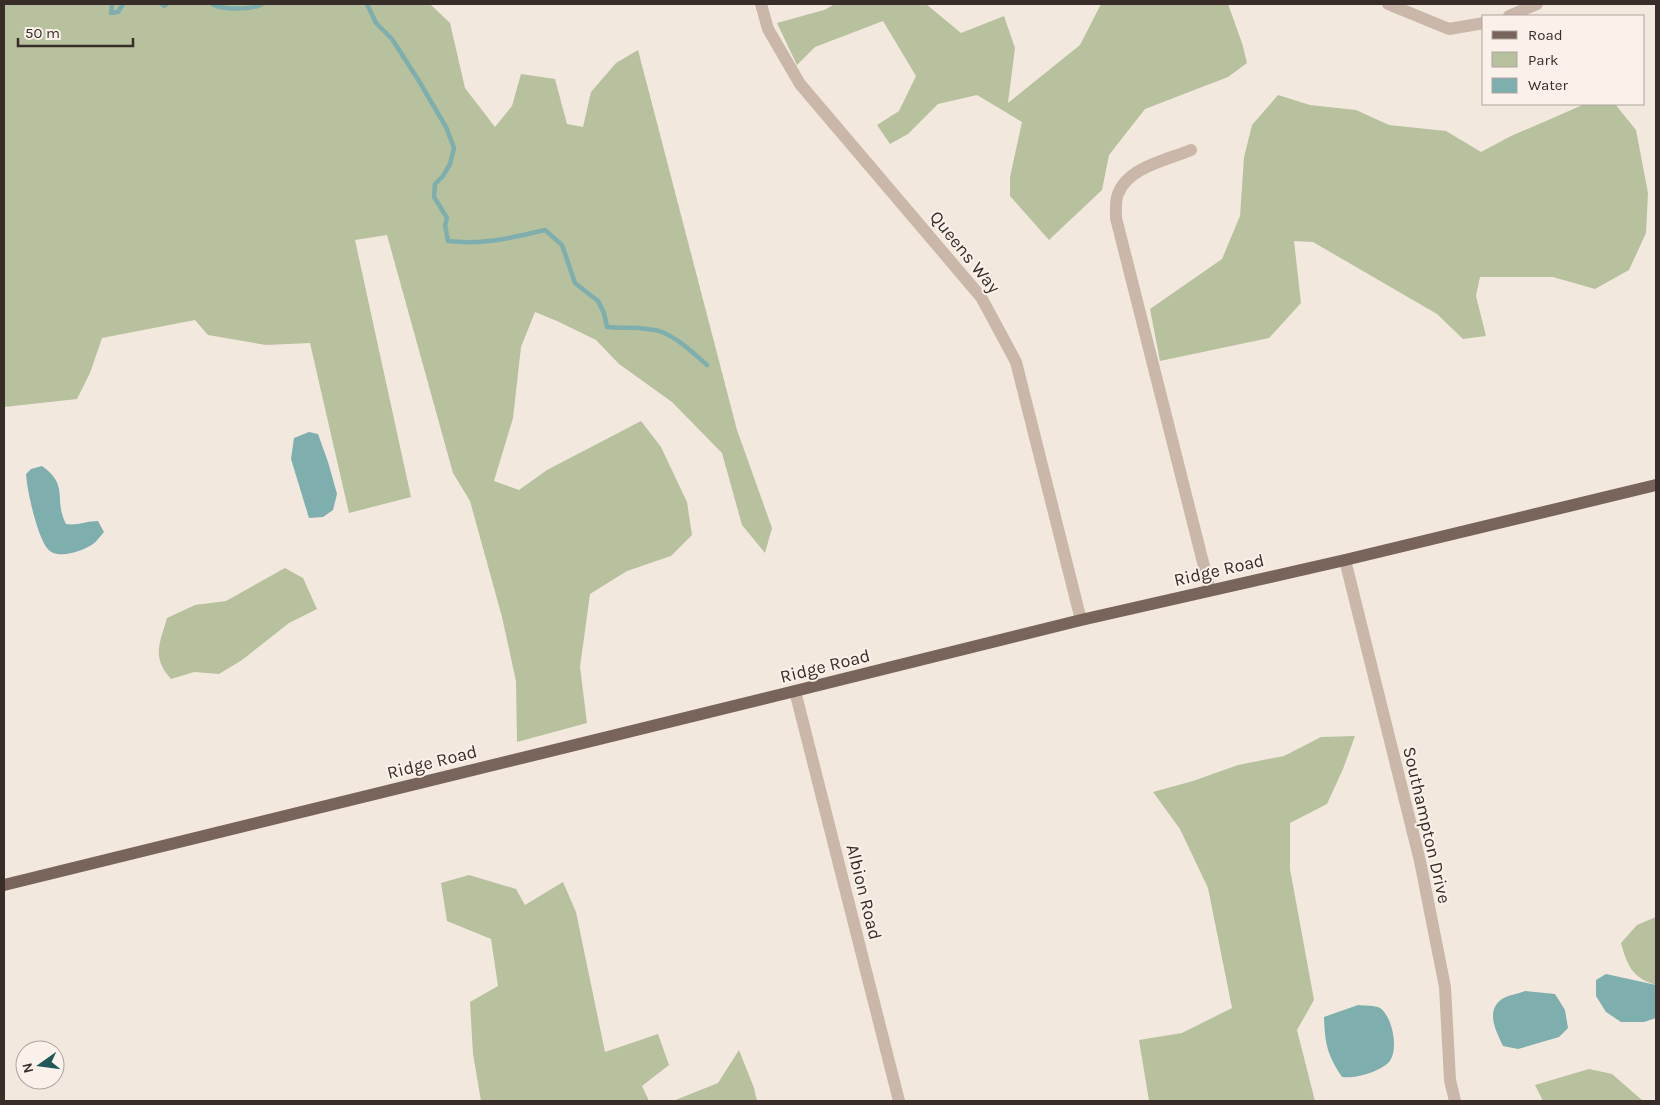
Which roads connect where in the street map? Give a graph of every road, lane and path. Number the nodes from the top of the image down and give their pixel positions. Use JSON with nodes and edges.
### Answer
{"nodes":[{"id":1,"x":761,"y":4,"type":"edge"},
{"id":2,"x":1388,"y":4,"type":"edge"},
{"id":3,"x":1536,"y":4,"type":"edge"},
{"id":4,"x":1511,"y":15,"type":"edge"},
{"id":5,"x":1482,"y":23,"type":"edge"},
{"id":6,"x":1191,"y":150,"type":"dead end"},
{"id":7,"x":1656,"y":485,"type":"edge"},
{"id":8,"x":1344,"y":560,"type":"junction"},
{"id":9,"x":1210,"y":590,"type":"junction"},
{"id":10,"x":1081,"y":620,"type":"junction"},
{"id":11,"x":795,"y":691,"type":"junction"},
{"id":12,"x":4,"y":885,"type":"edge"},
{"id":13,"x":899,"y":1101,"type":"edge"},
{"id":14,"x":1455,"y":1101,"type":"edge"}],
"edges":[{"from":1,"to":10,"type":"street","name":"Queens Way"},
{"from":2,"to":5,"type":"street"},
{"from":3,"to":4,"type":"street"},
{"from":6,"to":9,"type":"street"},
{"from":7,"to":8,"type":"main road","name":"Ridge Road"},
{"from":8,"to":9,"type":"main road","name":"Ridge Road"},
{"from":8,"to":14,"type":"street","name":"Southampton Drive"},
{"from":9,"to":10,"type":"main road","name":"Ridge Road"},
{"from":10,"to":11,"type":"main road","name":"Ridge Road"},
{"from":11,"to":12,"type":"main road","name":"Ridge Road"},
{"from":11,"to":13,"type":"street","name":"Albion Road"}]}
